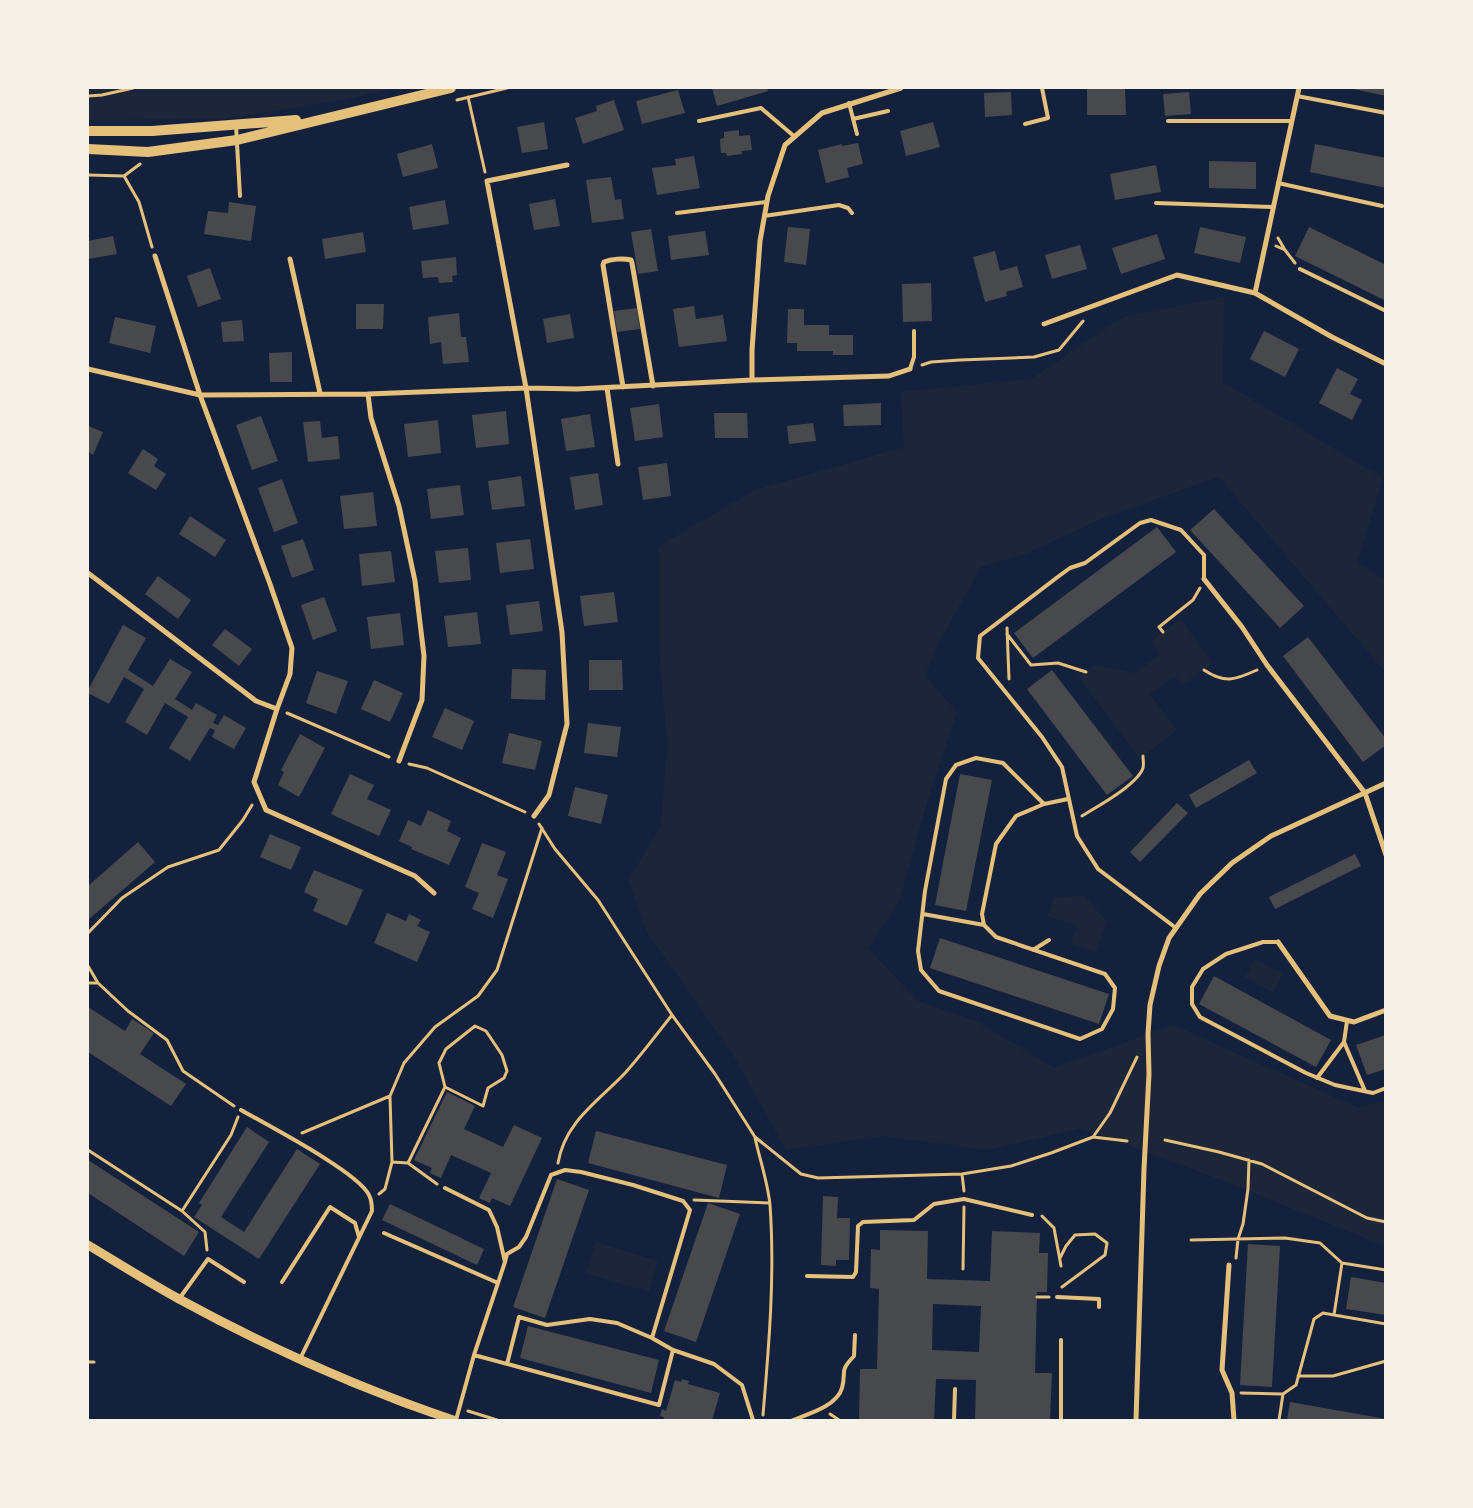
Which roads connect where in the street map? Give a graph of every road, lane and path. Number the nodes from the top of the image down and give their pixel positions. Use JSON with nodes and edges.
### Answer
{"nodes":[{"id":1,"x":132,"y":88,"type":"edge"},
{"id":2,"x":451,"y":88,"type":"edge"},
{"id":3,"x":901,"y":88,"type":"edge"},
{"id":4,"x":1042,"y":88,"type":"edge"},
{"id":5,"x":1299,"y":88,"type":"edge"},
{"id":6,"x":88,"y":96,"type":"edge"},
{"id":7,"x":1297,"y":96,"type":"junction"},
{"id":8,"x":468,"y":97,"type":"dead end"},
{"id":9,"x":849,"y":103,"type":"junction"},
{"id":10,"x":888,"y":110,"type":"dead end"},
{"id":11,"x":1386,"y":113,"type":"edge"},
{"id":12,"x":330,"y":117,"type":"junction"},
{"id":13,"x":853,"y":119,"type":"junction"},
{"id":14,"x":699,"y":121,"type":"dead end"},
{"id":15,"x":1168,"y":121,"type":"dead end"},
{"id":16,"x":1292,"y":121,"type":"junction"},
{"id":17,"x":1025,"y":124,"type":"dead end"},
{"id":18,"x":236,"y":126,"type":"junction"},
{"id":19,"x":88,"y":131,"type":"edge"},
{"id":20,"x":857,"y":134,"type":"dead end"},
{"id":21,"x":795,"y":137,"type":"junction"},
{"id":22,"x":237,"y":140,"type":"junction"},
{"id":23,"x":88,"y":150,"type":"edge"},
{"id":24,"x":567,"y":165,"type":"dead end"},
{"id":25,"x":124,"y":176,"type":"dead end"},
{"id":26,"x":487,"y":181,"type":"junction"},
{"id":27,"x":1278,"y":183,"type":"junction"},
{"id":28,"x":240,"y":196,"type":"dead end"},
{"id":29,"x":766,"y":202,"type":"junction"},
{"id":30,"x":1156,"y":203,"type":"dead end"},
{"id":31,"x":1382,"y":206,"type":"dead end"},
{"id":32,"x":1274,"y":207,"type":"junction"},
{"id":33,"x":677,"y":213,"type":"dead end"},
{"id":34,"x":852,"y":213,"type":"dead end"},
{"id":35,"x":764,"y":216,"type":"junction"},
{"id":36,"x":1266,"y":242,"type":"junction"},
{"id":37,"x":155,"y":256,"type":"joint"},
{"id":38,"x":290,"y":259,"type":"dead end"},
{"id":39,"x":1300,"y":269,"type":"joint"},
{"id":40,"x":1255,"y":293,"type":"junction"},
{"id":41,"x":1093,"y":306,"type":"junction"},
{"id":42,"x":1386,"y":311,"type":"edge"},
{"id":43,"x":1044,"y":324,"type":"dead end"},
{"id":44,"x":914,"y":331,"type":"dead end"},
{"id":45,"x":1386,"y":364,"type":"edge"},
{"id":46,"x":88,"y":369,"type":"edge"},
{"id":47,"x":910,"y":369,"type":"junction"},
{"id":48,"x":752,"y":380,"type":"junction"},
{"id":49,"x":653,"y":386,"type":"junction"},
{"id":50,"x":623,"y":387,"type":"junction"},
{"id":51,"x":526,"y":388,"type":"junction"},
{"id":52,"x":607,"y":388,"type":"junction"},
{"id":53,"x":320,"y":393,"type":"junction"},
{"id":54,"x":368,"y":394,"type":"junction"},
{"id":55,"x":200,"y":395,"type":"junction"},
{"id":56,"x":618,"y":464,"type":"dead end"},
{"id":57,"x":88,"y":573,"type":"edge"},
{"id":58,"x":1204,"y":579,"type":"junction"},
{"id":59,"x":1006,"y":615,"type":"junction"},
{"id":60,"x":1163,"y":632,"type":"dead end"},
{"id":61,"x":1007,"y":634,"type":"junction"},
{"id":62,"x":1267,"y":665,"type":"junction"},
{"id":63,"x":1204,"y":670,"type":"dead end"},
{"id":64,"x":1086,"y":672,"type":"dead end"},
{"id":65,"x":1010,"y":697,"type":"junction"},
{"id":66,"x":277,"y":709,"type":"junction"},
{"id":67,"x":1143,"y":756,"type":"dead end"},
{"id":68,"x":399,"y":761,"type":"dead end"},
{"id":69,"x":1386,"y":783,"type":"edge"},
{"id":70,"x":1365,"y":793,"type":"junction"},
{"id":71,"x":259,"y":794,"type":"junction"},
{"id":72,"x":1068,"y":800,"type":"junction"},
{"id":73,"x":1044,"y":804,"type":"junction"},
{"id":74,"x":534,"y":816,"type":"joint"},
{"id":75,"x":1073,"y":821,"type":"junction"},
{"id":76,"x":542,"y":828,"type":"junction"},
{"id":77,"x":1386,"y":855,"type":"edge"},
{"id":78,"x":434,"y":893,"type":"dead end"},
{"id":79,"x":923,"y":914,"type":"junction"},
{"id":80,"x":984,"y":925,"type":"junction"},
{"id":81,"x":1176,"y":928,"type":"junction"},
{"id":82,"x":88,"y":933,"type":"edge"},
{"id":83,"x":1049,"y":940,"type":"dead end"},
{"id":84,"x":1278,"y":942,"type":"joint"},
{"id":85,"x":1033,"y":950,"type":"junction"},
{"id":86,"x":88,"y":966,"type":"edge"},
{"id":87,"x":88,"y":983,"type":"edge"},
{"id":88,"x":98,"y":983,"type":"junction"},
{"id":89,"x":1386,"y":1010,"type":"edge"},
{"id":90,"x":672,"y":1016,"type":"junction"},
{"id":91,"x":1346,"y":1021,"type":"junction"},
{"id":92,"x":1148,"y":1034,"type":"junction"},
{"id":93,"x":1344,"y":1042,"type":"junction"},
{"id":94,"x":1317,"y":1078,"type":"junction"},
{"id":95,"x":445,"y":1087,"type":"junction"},
{"id":96,"x":1386,"y":1088,"type":"edge"},
{"id":97,"x":1365,"y":1091,"type":"junction"},
{"id":98,"x":390,"y":1096,"type":"junction"},
{"id":99,"x":241,"y":1110,"type":"junction"},
{"id":100,"x":1093,"y":1137,"type":"junction"},
{"id":101,"x":290,"y":1138,"type":"junction"},
{"id":102,"x":755,"y":1138,"type":"junction"},
{"id":103,"x":1127,"y":1140,"type":"dead end"},
{"id":104,"x":1165,"y":1140,"type":"dead end"},
{"id":105,"x":88,"y":1150,"type":"edge"},
{"id":106,"x":1249,"y":1160,"type":"junction"},
{"id":107,"x":392,"y":1162,"type":"junction"},
{"id":108,"x":408,"y":1163,"type":"junction"},
{"id":109,"x":556,"y":1173,"type":"junction"},
{"id":110,"x":962,"y":1174,"type":"junction"},
{"id":111,"x":445,"y":1188,"type":"joint"},
{"id":112,"x":964,"y":1198,"type":"junction"},
{"id":113,"x":370,"y":1200,"type":"junction"},
{"id":114,"x":683,"y":1201,"type":"junction"},
{"id":115,"x":770,"y":1203,"type":"junction"},
{"id":116,"x":182,"y":1211,"type":"junction"},
{"id":117,"x":1032,"y":1215,"type":"dead end"},
{"id":118,"x":1386,"y":1222,"type":"edge"},
{"id":119,"x":384,"y":1233,"type":"dead end"},
{"id":120,"x":359,"y":1237,"type":"junction"},
{"id":121,"x":1238,"y":1239,"type":"junction"},
{"id":122,"x":1191,"y":1240,"type":"dead end"},
{"id":123,"x":88,"y":1245,"type":"edge"},
{"id":124,"x":1060,"y":1258,"type":"dead end"},
{"id":125,"x":208,"y":1259,"type":"junction"},
{"id":126,"x":505,"y":1262,"type":"junction"},
{"id":127,"x":1342,"y":1262,"type":"junction"},
{"id":128,"x":1229,"y":1265,"type":"joint"},
{"id":129,"x":963,"y":1269,"type":"dead end"},
{"id":130,"x":1386,"y":1270,"type":"edge"},
{"id":131,"x":807,"y":1276,"type":"dead end"},
{"id":132,"x":244,"y":1282,"type":"dead end"},
{"id":133,"x":282,"y":1282,"type":"dead end"},
{"id":134,"x":498,"y":1283,"type":"junction"},
{"id":135,"x":1057,"y":1297,"type":"dead end"},
{"id":136,"x":1037,"y":1298,"type":"dead end"},
{"id":137,"x":179,"y":1299,"type":"junction"},
{"id":138,"x":1099,"y":1307,"type":"dead end"},
{"id":139,"x":1334,"y":1315,"type":"junction"},
{"id":140,"x":1386,"y":1324,"type":"edge"},
{"id":141,"x":855,"y":1335,"type":"dead end"},
{"id":142,"x":652,"y":1338,"type":"junction"},
{"id":143,"x":1061,"y":1340,"type":"dead end"},
{"id":144,"x":673,"y":1350,"type":"junction"},
{"id":145,"x":474,"y":1355,"type":"junction"},
{"id":146,"x":300,"y":1359,"type":"junction"},
{"id":147,"x":1386,"y":1360,"type":"edge"},
{"id":148,"x":88,"y":1362,"type":"edge"},
{"id":149,"x":94,"y":1362,"type":"dead end"},
{"id":150,"x":507,"y":1364,"type":"junction"},
{"id":151,"x":1298,"y":1376,"type":"junction"},
{"id":152,"x":955,"y":1389,"type":"dead end"},
{"id":153,"x":1232,"y":1393,"type":"junction"},
{"id":154,"x":1283,"y":1394,"type":"junction"},
{"id":155,"x":459,"y":1408,"type":"junction"},
{"id":156,"x":454,"y":1420,"type":"edge"},
{"id":157,"x":497,"y":1420,"type":"edge"},
{"id":158,"x":753,"y":1420,"type":"edge"},
{"id":159,"x":762,"y":1420,"type":"edge"},
{"id":160,"x":793,"y":1420,"type":"edge"},
{"id":161,"x":954,"y":1420,"type":"edge"},
{"id":162,"x":1061,"y":1420,"type":"edge"},
{"id":163,"x":1136,"y":1420,"type":"edge"},
{"id":164,"x":1234,"y":1420,"type":"edge"},
{"id":165,"x":1279,"y":1420,"type":"edge"}],
"edges":[{"from":1,"to":6,"type":"path"},
{"from":2,"to":12,"type":"main road"},
{"from":3,"to":9,"type":"street"},
{"from":4,"to":17,"type":"lane"},
{"from":5,"to":7,"type":"street"},
{"from":7,"to":11,"type":"lane"},
{"from":7,"to":16,"type":"street"},
{"from":8,"to":26,"type":"path"},
{"from":9,"to":13,"type":"lane"},
{"from":9,"to":21,"type":"street"},
{"from":10,"to":13,"type":"lane"},
{"from":12,"to":18,"type":"main road"},
{"from":12,"to":22,"type":"main road"},
{"from":13,"to":20,"type":"lane"},
{"from":14,"to":21,"type":"lane"},
{"from":15,"to":16,"type":"lane"},
{"from":16,"to":27,"type":"street"},
{"from":18,"to":19,"type":"main road"},
{"from":18,"to":22,"type":"lane"},
{"from":21,"to":29,"type":"street"},
{"from":22,"to":23,"type":"main road"},
{"from":22,"to":28,"type":"lane"},
{"from":24,"to":26,"type":"street"},
{"from":25,"to":37,"type":"path"},
{"from":26,"to":51,"type":"street"},
{"from":27,"to":31,"type":"lane"},
{"from":27,"to":32,"type":"street"},
{"from":29,"to":33,"type":"lane"},
{"from":29,"to":35,"type":"street"},
{"from":30,"to":32,"type":"lane"},
{"from":32,"to":36,"type":"street"},
{"from":34,"to":35,"type":"lane"},
{"from":35,"to":48,"type":"street"},
{"from":36,"to":39,"type":"path"},
{"from":36,"to":40,"type":"street"},
{"from":37,"to":55,"type":"street"},
{"from":38,"to":53,"type":"street"},
{"from":39,"to":42,"type":"lane"},
{"from":40,"to":41,"type":"street"},
{"from":40,"to":45,"type":"street"},
{"from":41,"to":43,"type":"street"},
{"from":41,"to":47,"type":"path"},
{"from":44,"to":47,"type":"lane"},
{"from":46,"to":55,"type":"street"},
{"from":47,"to":48,"type":"street"},
{"from":48,"to":49,"type":"street"},
{"from":49,"to":50,"type":"street"},
{"from":49,"to":50,"type":"street"},
{"from":50,"to":52,"type":"street"},
{"from":51,"to":52,"type":"street"},
{"from":51,"to":54,"type":"street"},
{"from":51,"to":74,"type":"street"},
{"from":52,"to":56,"type":"street"},
{"from":53,"to":54,"type":"street"},
{"from":53,"to":55,"type":"street"},
{"from":54,"to":68,"type":"street"},
{"from":55,"to":66,"type":"street"},
{"from":57,"to":66,"type":"street"},
{"from":58,"to":59,"type":"lane"},
{"from":58,"to":60,"type":"path"},
{"from":58,"to":62,"type":"street"},
{"from":59,"to":61,"type":"path"},
{"from":59,"to":65,"type":"lane"},
{"from":61,"to":64,"type":"path"},
{"from":61,"to":65,"type":"path"},
{"from":62,"to":63,"type":"path"},
{"from":62,"to":70,"type":"street"},
{"from":65,"to":72,"type":"lane"},
{"from":66,"to":71,"type":"street"},
{"from":67,"to":75,"type":"path"},
{"from":69,"to":70,"type":"street"},
{"from":70,"to":77,"type":"street"},
{"from":70,"to":81,"type":"street"},
{"from":71,"to":78,"type":"street"},
{"from":71,"to":82,"type":"path"},
{"from":72,"to":73,"type":"lane"},
{"from":72,"to":75,"type":"lane"},
{"from":73,"to":79,"type":"lane"},
{"from":73,"to":80,"type":"lane"},
{"from":74,"to":76,"type":"path"},
{"from":75,"to":81,"type":"lane"},
{"from":76,"to":90,"type":"path"},
{"from":76,"to":98,"type":"path"},
{"from":79,"to":80,"type":"lane"},
{"from":79,"to":85,"type":"lane"},
{"from":80,"to":85,"type":"lane"},
{"from":81,"to":92,"type":"street"},
{"from":83,"to":85,"type":"lane"},
{"from":84,"to":91,"type":"street"},
{"from":84,"to":94,"type":"lane"},
{"from":86,"to":88,"type":"path"},
{"from":87,"to":88,"type":"path"},
{"from":88,"to":99,"type":"path"},
{"from":89,"to":91,"type":"street"},
{"from":90,"to":102,"type":"path"},
{"from":90,"to":109,"type":"path"},
{"from":91,"to":93,"type":"lane"},
{"from":92,"to":100,"type":"path"},
{"from":92,"to":163,"type":"street"},
{"from":93,"to":94,"type":"lane"},
{"from":93,"to":97,"type":"lane"},
{"from":94,"to":97,"type":"lane"},
{"from":95,"to":95,"type":"path"},
{"from":95,"to":108,"type":"path"},
{"from":96,"to":97,"type":"lane"},
{"from":98,"to":101,"type":"path"},
{"from":98,"to":107,"type":"path"},
{"from":99,"to":101,"type":"lane"},
{"from":99,"to":116,"type":"path"},
{"from":100,"to":103,"type":"path"},
{"from":100,"to":110,"type":"path"},
{"from":101,"to":113,"type":"lane"},
{"from":102,"to":110,"type":"path"},
{"from":102,"to":115,"type":"path"},
{"from":104,"to":106,"type":"path"},
{"from":105,"to":116,"type":"path"},
{"from":106,"to":118,"type":"path"},
{"from":106,"to":121,"type":"path"},
{"from":107,"to":108,"type":"path"},
{"from":107,"to":113,"type":"path"},
{"from":108,"to":111,"type":"path"},
{"from":109,"to":114,"type":"lane"},
{"from":109,"to":126,"type":"lane"},
{"from":110,"to":112,"type":"path"},
{"from":111,"to":126,"type":"lane"},
{"from":112,"to":117,"type":"lane"},
{"from":112,"to":129,"type":"path"},
{"from":112,"to":131,"type":"lane"},
{"from":113,"to":120,"type":"lane"},
{"from":114,"to":115,"type":"path"},
{"from":114,"to":142,"type":"lane"},
{"from":115,"to":159,"type":"path"},
{"from":116,"to":125,"type":"path"},
{"from":119,"to":134,"type":"lane"},
{"from":120,"to":133,"type":"lane"},
{"from":120,"to":146,"type":"lane"},
{"from":121,"to":122,"type":"path"},
{"from":121,"to":127,"type":"path"},
{"from":121,"to":128,"type":"path"},
{"from":123,"to":137,"type":"street"},
{"from":124,"to":136,"type":"path"},
{"from":125,"to":132,"type":"lane"},
{"from":125,"to":137,"type":"lane"},
{"from":126,"to":134,"type":"lane"},
{"from":127,"to":130,"type":"path"},
{"from":127,"to":139,"type":"path"},
{"from":128,"to":153,"type":"street"},
{"from":134,"to":145,"type":"lane"},
{"from":135,"to":138,"type":"lane"},
{"from":137,"to":146,"type":"street"},
{"from":139,"to":140,"type":"path"},
{"from":139,"to":151,"type":"path"},
{"from":141,"to":160,"type":"lane"},
{"from":142,"to":144,"type":"lane"},
{"from":142,"to":150,"type":"lane"},
{"from":143,"to":162,"type":"lane"},
{"from":144,"to":150,"type":"lane"},
{"from":144,"to":158,"type":"lane"},
{"from":145,"to":150,"type":"lane"},
{"from":145,"to":155,"type":"lane"},
{"from":146,"to":156,"type":"street"},
{"from":147,"to":151,"type":"path"},
{"from":148,"to":149,"type":"path"},
{"from":151,"to":154,"type":"path"},
{"from":152,"to":161,"type":"lane"},
{"from":153,"to":154,"type":"path"},
{"from":153,"to":164,"type":"street"},
{"from":154,"to":165,"type":"path"},
{"from":155,"to":156,"type":"lane"},
{"from":155,"to":157,"type":"path"}]}
